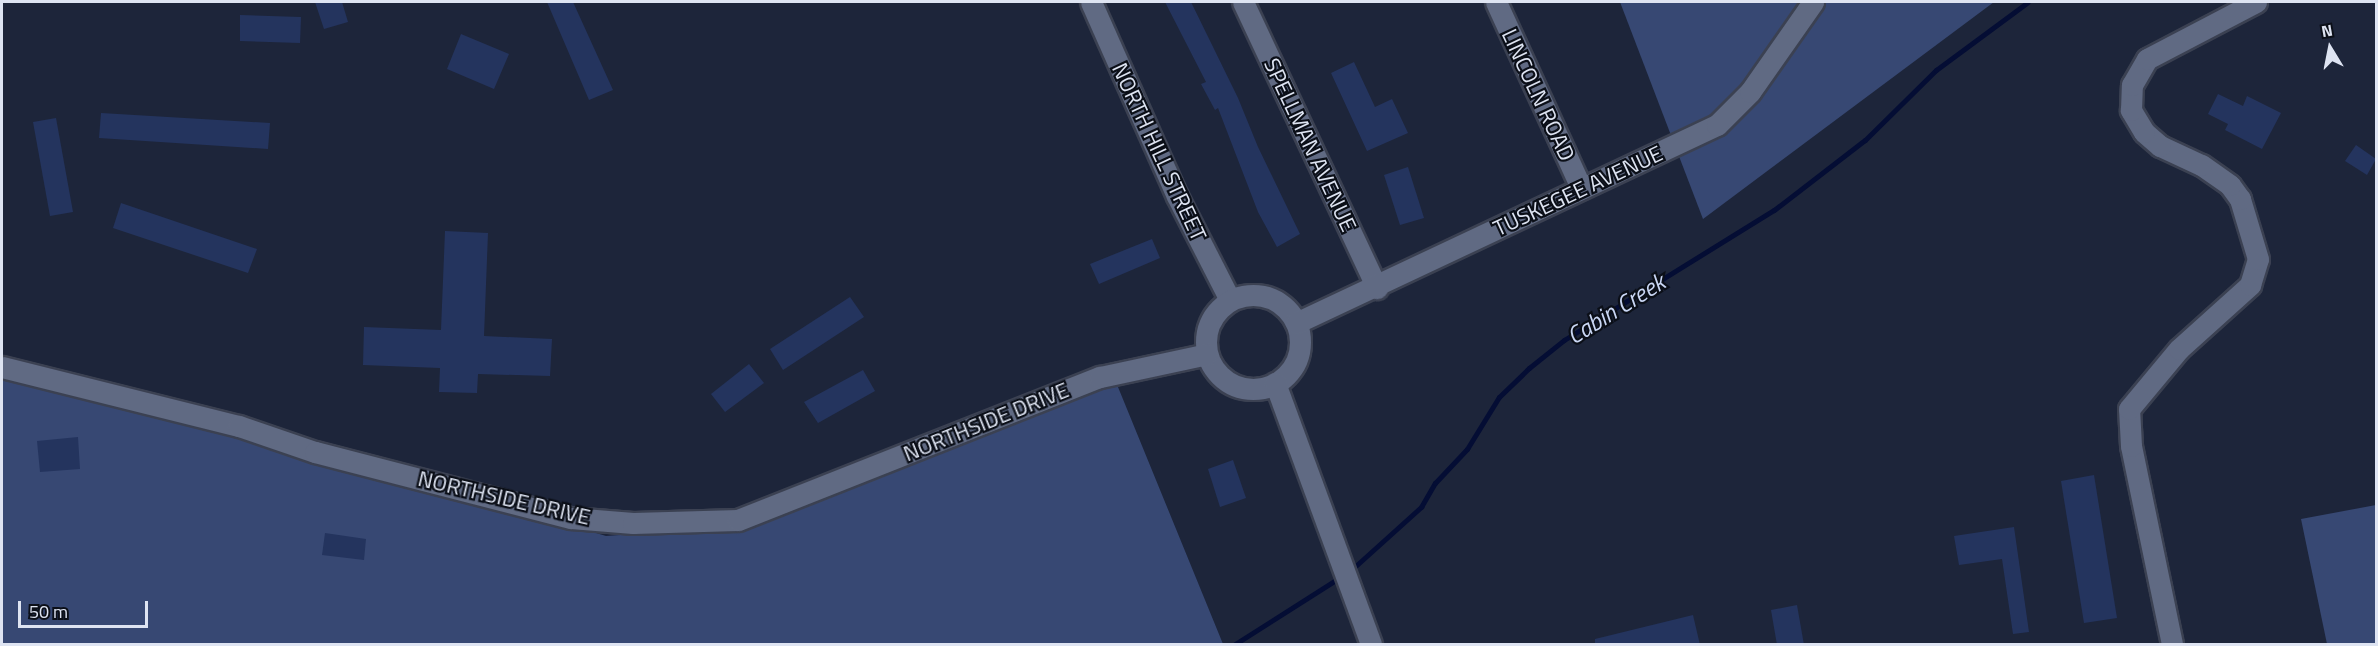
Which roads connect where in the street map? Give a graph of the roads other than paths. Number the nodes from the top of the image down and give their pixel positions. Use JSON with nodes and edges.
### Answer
{"nodes":[{"id":1,"x":1091,"y":2,"type":"edge"},
{"id":2,"x":1243,"y":2,"type":"edge"},
{"id":3,"x":1496,"y":2,"type":"edge"},
{"id":4,"x":1813,"y":2,"type":"edge"},
{"id":5,"x":2256,"y":2,"type":"edge"},
{"id":6,"x":1581,"y":188,"type":"junction"},
{"id":7,"x":1377,"y":288,"type":"junction"},
{"id":8,"x":1230,"y":300,"type":"junction"},
{"id":9,"x":1296,"y":323,"type":"junction"},
{"id":10,"x":1207,"y":354,"type":"junction"},
{"id":11,"x":2,"y":367,"type":"edge"},
{"id":12,"x":1275,"y":383,"type":"junction"},
{"id":13,"x":1371,"y":645,"type":"edge"},
{"id":14,"x":2172,"y":645,"type":"edge"}],
"edges":[{"from":1,"to":8,"type":"street","name":"NORTH HILL STREET"},
{"from":2,"to":7,"type":"street","name":"SPELLMAN AVENUE"},
{"from":3,"to":6,"type":"street","name":"LINCOLN ROAD"},
{"from":4,"to":6,"type":"street","name":"TUSKEGEE AVENUE"},
{"from":5,"to":14,"type":"street"},
{"from":6,"to":7,"type":"street","name":"TUSKEGEE AVENUE"},
{"from":7,"to":9,"type":"street","name":"TUSKEGEE AVENUE"},
{"from":8,"to":9,"type":"street"},
{"from":8,"to":10,"type":"street"},
{"from":9,"to":12,"type":"street"},
{"from":10,"to":11,"type":"street","name":"NORTHSIDE DRIVE"},
{"from":10,"to":12,"type":"street"},
{"from":12,"to":13,"type":"street"}]}
